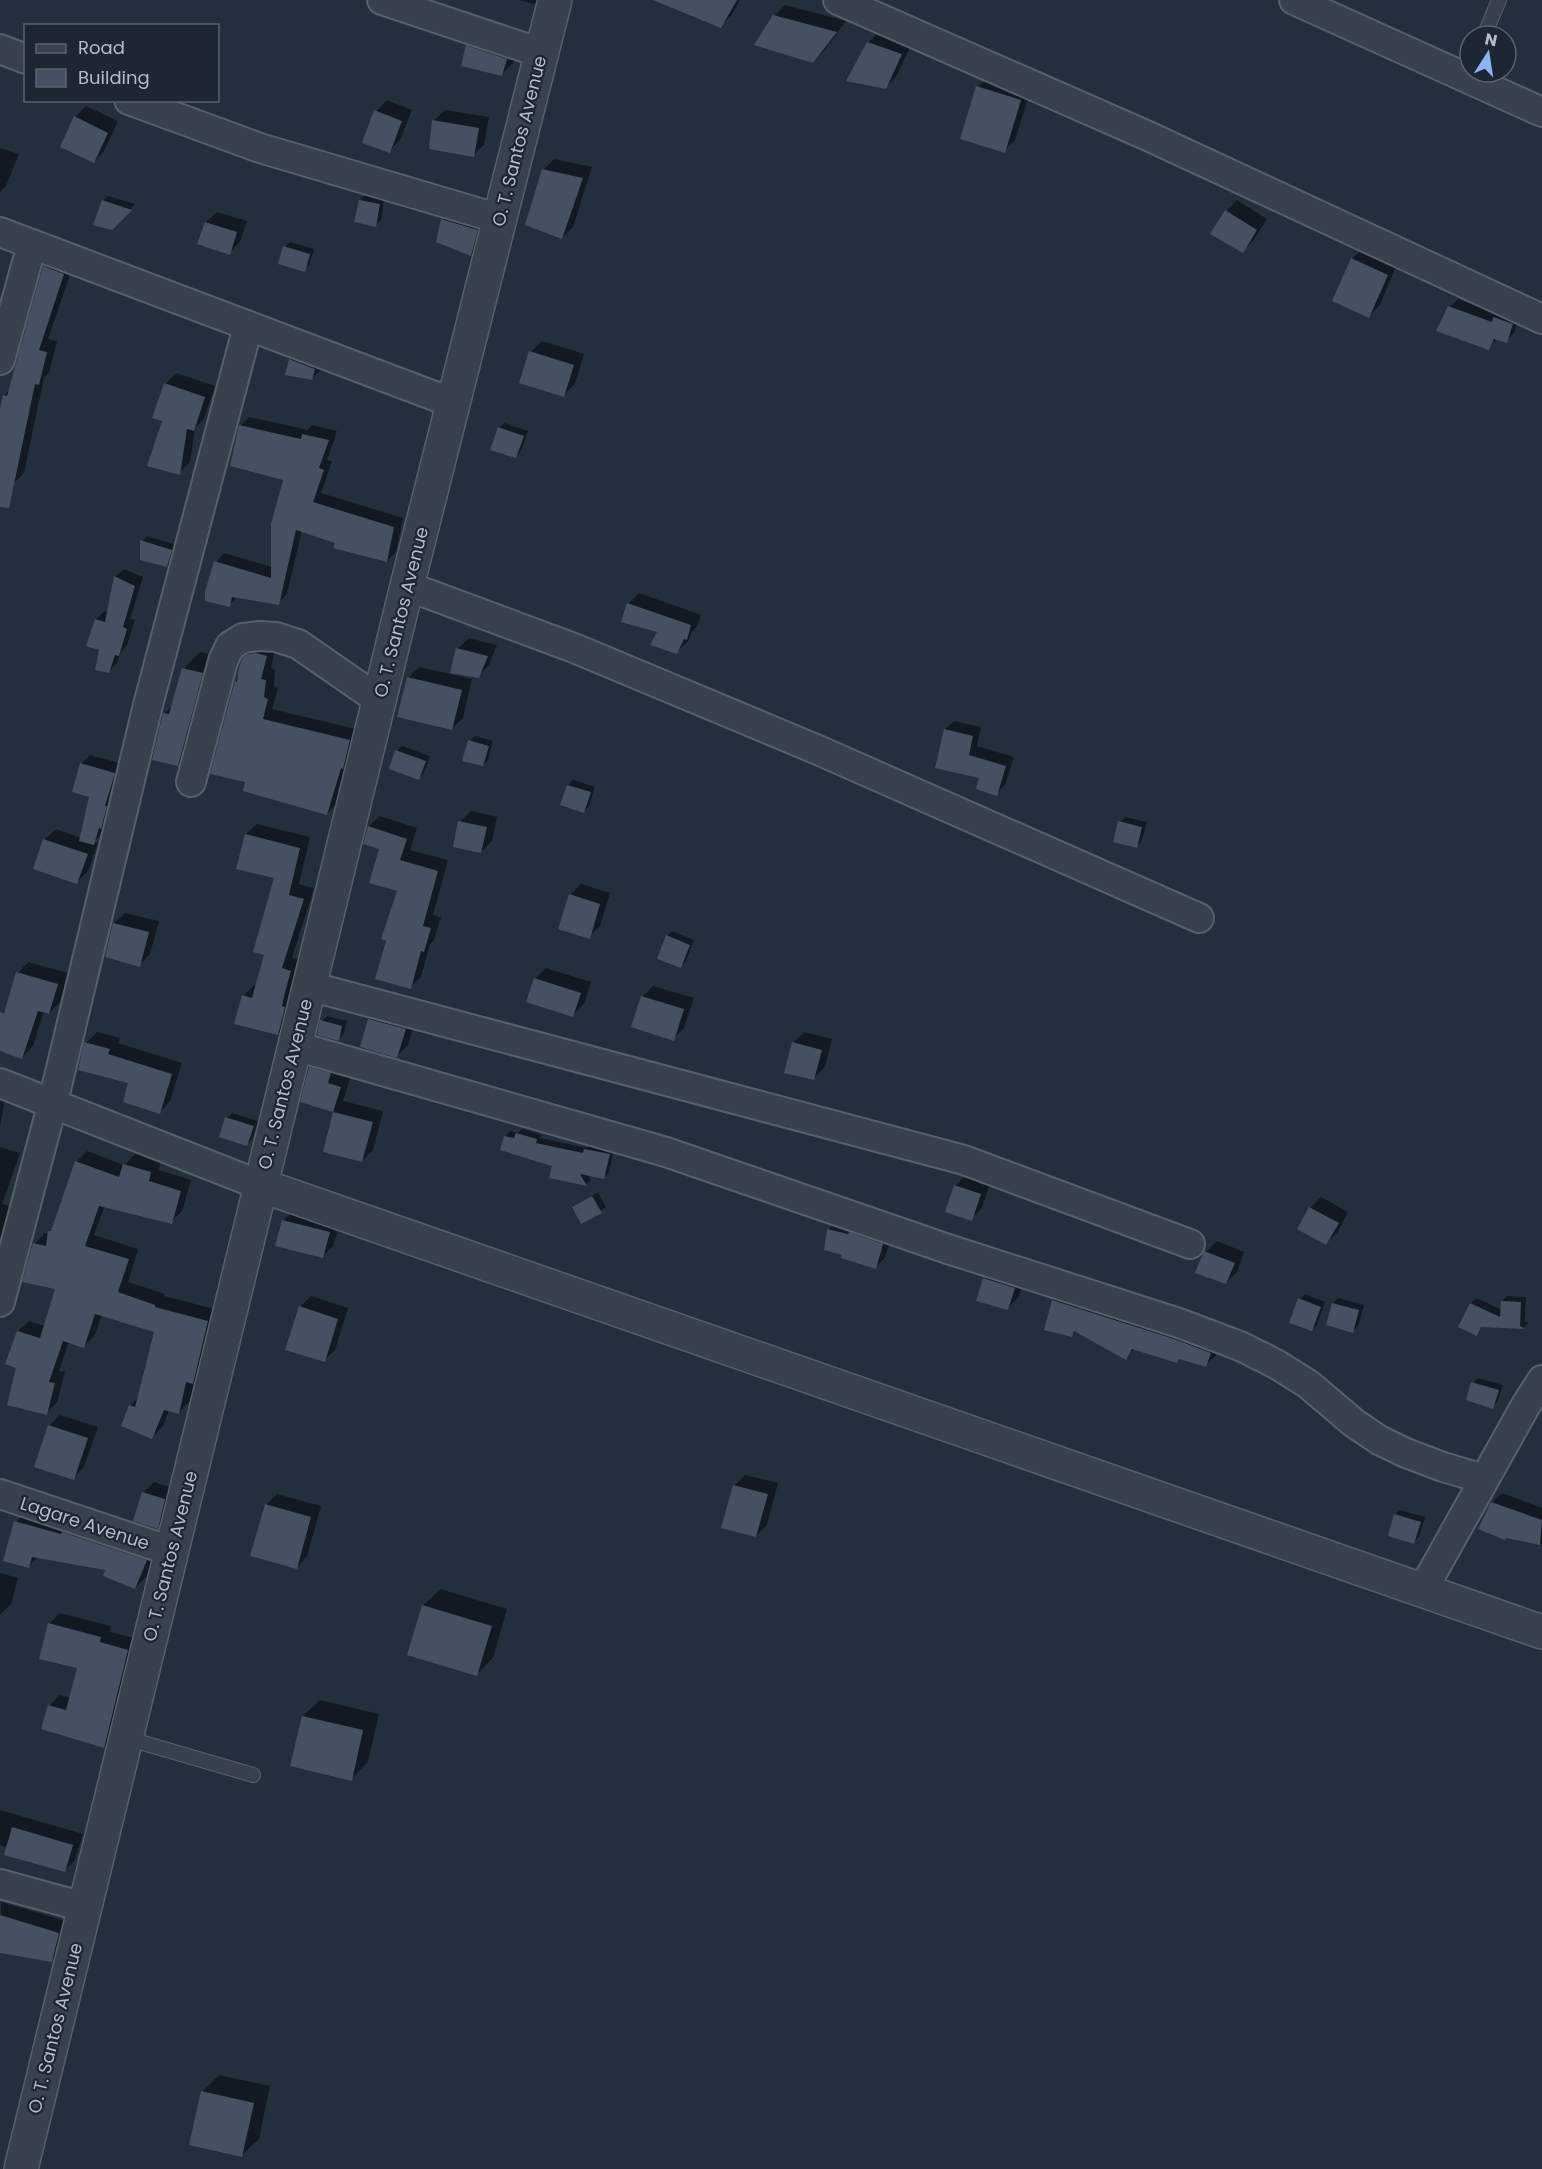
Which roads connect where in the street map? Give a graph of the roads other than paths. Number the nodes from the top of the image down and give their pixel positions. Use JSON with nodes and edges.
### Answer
{"nodes":[{"id":1,"x":382,"y":0,"type":"edge"},
{"id":2,"x":555,"y":0,"type":"edge"},
{"id":3,"x":838,"y":0,"type":"edge"},
{"id":4,"x":1293,"y":0,"type":"edge"},
{"id":5,"x":1499,"y":0,"type":"edge"},
{"id":6,"x":1490,"y":24,"type":"edge"},
{"id":7,"x":0,"y":49,"type":"edge"},
{"id":8,"x":541,"y":53,"type":"junction"},
{"id":9,"x":24,"y":58,"type":"edge"},
{"id":10,"x":1458,"y":72,"type":"edge"},
{"id":11,"x":1484,"y":84,"type":"edge"},
{"id":12,"x":134,"y":102,"type":"edge"},
{"id":13,"x":1542,"y":112,"type":"edge"},
{"id":14,"x":500,"y":219,"type":"junction"},
{"id":15,"x":0,"y":232,"type":"edge"},
{"id":16,"x":32,"y":244,"type":"junction"},
{"id":17,"x":1542,"y":319,"type":"edge"},
{"id":18,"x":248,"y":326,"type":"junction"},
{"id":19,"x":0,"y":360,"type":"edge"},
{"id":20,"x":453,"y":403,"type":"junction"},
{"id":21,"x":407,"y":586,"type":"junction"},
{"id":22,"x":380,"y":700,"type":"junction"},
{"id":23,"x":191,"y":782,"type":"dead end"},
{"id":24,"x":1199,"y":918,"type":"dead end"},
{"id":25,"x":309,"y":986,"type":"junction"},
{"id":26,"x":295,"y":1046,"type":"junction"},
{"id":27,"x":0,"y":1083,"type":"edge"},
{"id":28,"x":53,"y":1102,"type":"junction"},
{"id":29,"x":260,"y":1185,"type":"junction"},
{"id":30,"x":1190,"y":1244,"type":"dead end"},
{"id":31,"x":0,"y":1302,"type":"edge"},
{"id":32,"x":1542,"y":1380,"type":"edge"},
{"id":33,"x":1484,"y":1479,"type":"junction"},
{"id":34,"x":0,"y":1494,"type":"edge"},
{"id":35,"x":171,"y":1551,"type":"junction"},
{"id":36,"x":1422,"y":1591,"type":"junction"},
{"id":37,"x":1542,"y":1632,"type":"edge"},
{"id":38,"x":126,"y":1738,"type":"junction"},
{"id":39,"x":253,"y":1775,"type":"dead end"},
{"id":40,"x":0,"y":1884,"type":"edge"},
{"id":41,"x":84,"y":1907,"type":"junction"},
{"id":42,"x":21,"y":2169,"type":"edge"}],
"edges":[{"from":1,"to":8,"type":"street"},
{"from":2,"to":8,"type":"street","name":"O. T. Santos Avenue"},
{"from":3,"to":17,"type":"street"},
{"from":4,"to":10,"type":"street"},
{"from":5,"to":6,"type":"lane"},
{"from":7,"to":9,"type":"street"},
{"from":8,"to":14,"type":"street","name":"O. T. Santos Avenue"},
{"from":11,"to":13,"type":"street"},
{"from":12,"to":14,"type":"street"},
{"from":14,"to":20,"type":"street","name":"O. T. Santos Avenue"},
{"from":15,"to":16,"type":"street"},
{"from":16,"to":18,"type":"street"},
{"from":16,"to":19,"type":"street"},
{"from":18,"to":20,"type":"street"},
{"from":18,"to":28,"type":"street"},
{"from":20,"to":21,"type":"street","name":"O. T. Santos Avenue"},
{"from":21,"to":22,"type":"street","name":"O. T. Santos Avenue"},
{"from":21,"to":24,"type":"street"},
{"from":22,"to":23,"type":"street"},
{"from":22,"to":25,"type":"street","name":"O. T. Santos Avenue"},
{"from":25,"to":26,"type":"street","name":"O. T. Santos Avenue"},
{"from":25,"to":30,"type":"street"},
{"from":26,"to":29,"type":"street","name":"O. T. Santos Avenue"},
{"from":26,"to":33,"type":"street"},
{"from":27,"to":28,"type":"street"},
{"from":28,"to":29,"type":"street"},
{"from":28,"to":31,"type":"street"},
{"from":29,"to":35,"type":"street","name":"O. T. Santos Avenue"},
{"from":29,"to":36,"type":"street"},
{"from":32,"to":33,"type":"street"},
{"from":33,"to":36,"type":"street"},
{"from":34,"to":35,"type":"street","name":"Lagare Avenue"},
{"from":35,"to":38,"type":"street","name":"O. T. Santos Avenue"},
{"from":36,"to":37,"type":"street"},
{"from":38,"to":39,"type":"lane"},
{"from":38,"to":41,"type":"street","name":"O. T. Santos Avenue"},
{"from":40,"to":41,"type":"street"},
{"from":41,"to":42,"type":"street","name":"O. T. Santos Avenue"}]}
